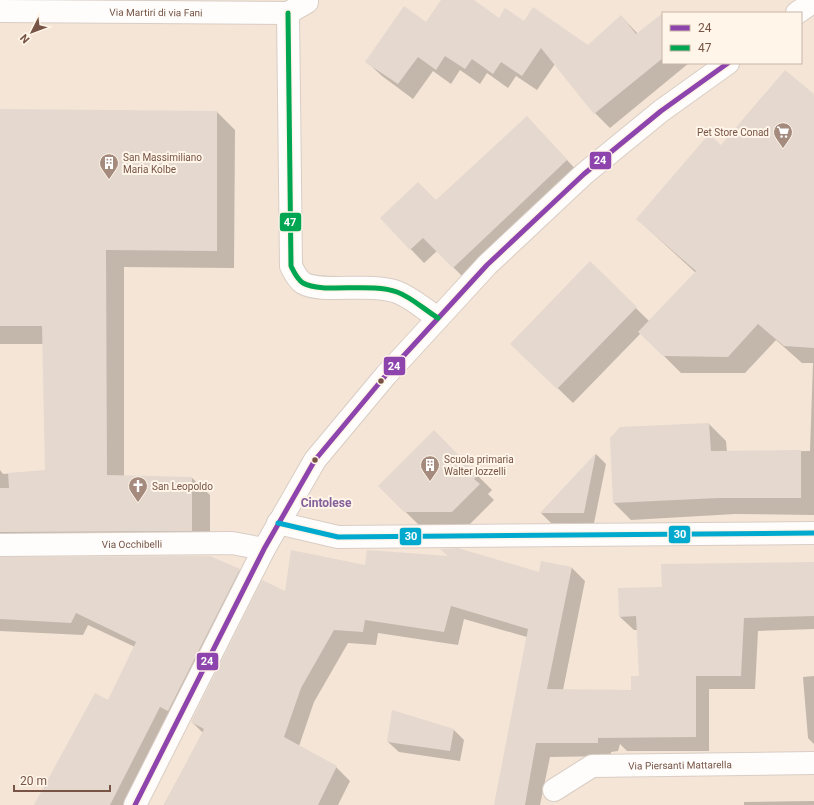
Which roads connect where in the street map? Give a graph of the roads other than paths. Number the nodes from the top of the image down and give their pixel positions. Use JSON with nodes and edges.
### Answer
{"nodes":[{"id":1,"x":307,"y":0,"type":"edge"},
{"id":2,"x":814,"y":1,"type":"edge"},
{"id":3,"x":0,"y":11,"type":"edge"},
{"id":4,"x":798,"y":12,"type":"edge"},
{"id":5,"x":288,"y":13,"type":"junction"},
{"id":6,"x":727,"y":64,"type":"edge"},
{"id":7,"x":438,"y":318,"type":"junction"},
{"id":8,"x":278,"y":523,"type":"junction"},
{"id":9,"x":814,"y":533,"type":"edge"},
{"id":10,"x":0,"y":545,"type":"edge"},
{"id":11,"x":264,"y":549,"type":"junction"},
{"id":12,"x":814,"y":763,"type":"edge"},
{"id":13,"x":554,"y":790,"type":"dead end"},
{"id":14,"x":135,"y":805,"type":"edge"}],
"edges":[{"from":1,"to":5,"type":"street"},
{"from":2,"to":4,"type":"street"},
{"from":3,"to":5,"type":"street","name":"Via Martiri di via Fani"},
{"from":5,"to":7,"type":"street"},
{"from":6,"to":7,"type":"street"},
{"from":7,"to":8,"type":"street"},
{"from":8,"to":9,"type":"street"},
{"from":8,"to":11,"type":"street"},
{"from":10,"to":11,"type":"street","name":"Via Occhibelli"},
{"from":11,"to":14,"type":"street"},
{"from":12,"to":13,"type":"street","name":"Via Piersanti Mattarella"}]}
